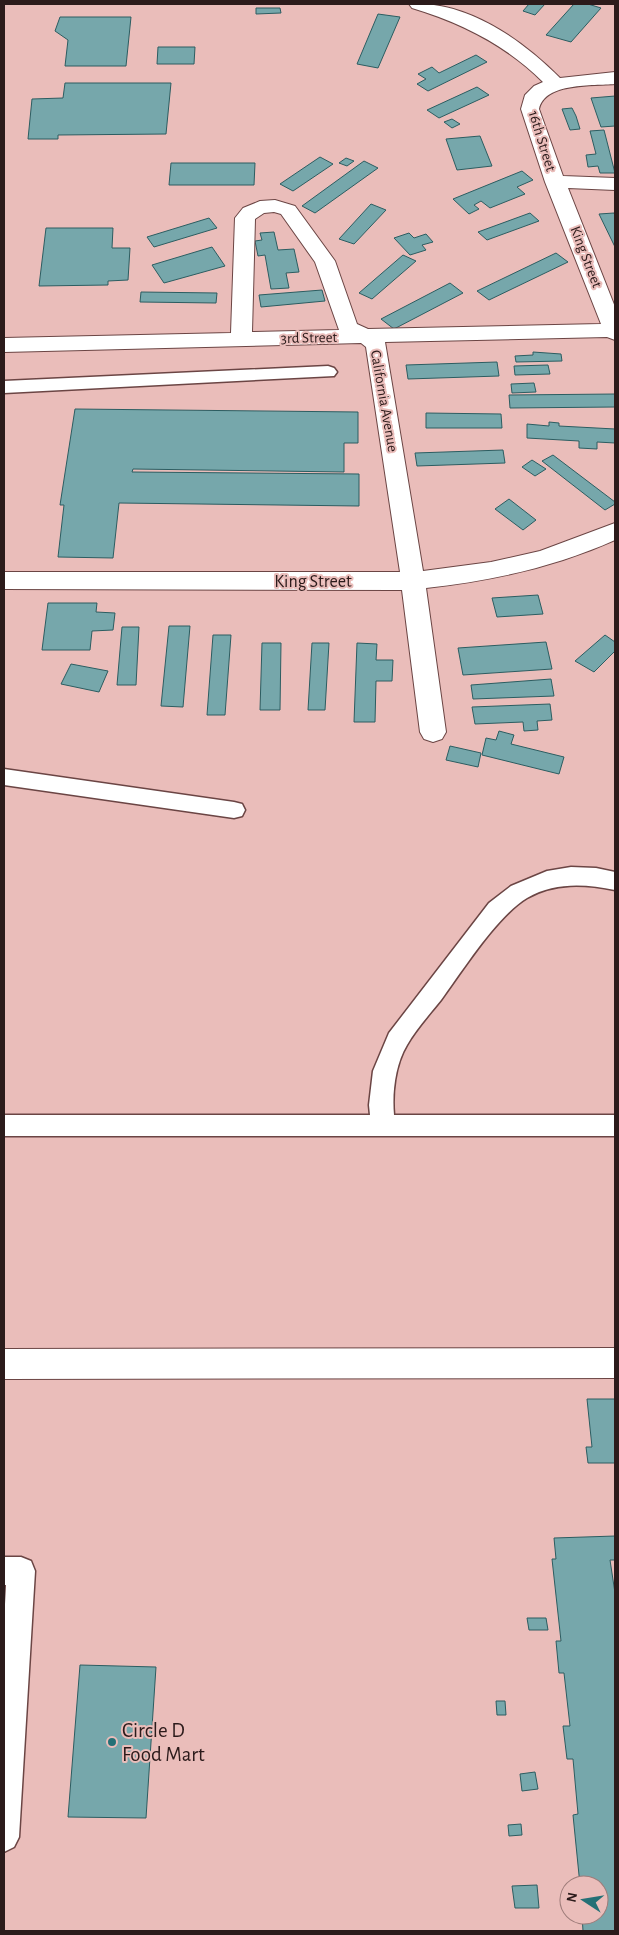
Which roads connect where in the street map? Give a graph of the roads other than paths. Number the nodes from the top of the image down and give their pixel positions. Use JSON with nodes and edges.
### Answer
{"nodes":[{"id":1,"x":418,"y":4,"type":"edge"},
{"id":2,"x":615,"y":78,"type":"edge"},
{"id":3,"x":555,"y":84,"type":"junction"},
{"id":4,"x":556,"y":182,"type":"junction"},
{"id":5,"x":615,"y":184,"type":"edge"},
{"id":6,"x":615,"y":331,"type":"edge"},
{"id":7,"x":367,"y":337,"type":"junction"},
{"id":8,"x":241,"y":340,"type":"junction"},
{"id":9,"x":4,"y":346,"type":"edge"},
{"id":10,"x":328,"y":372,"type":"dead end"},
{"id":11,"x":4,"y":387,"type":"edge"},
{"id":12,"x":612,"y":539,"type":"edge"},
{"id":13,"x":4,"y":581,"type":"edge"},
{"id":14,"x":413,"y":581,"type":"junction"},
{"id":15,"x":434,"y":732,"type":"dead end"},
{"id":16,"x":4,"y":777,"type":"edge"},
{"id":17,"x":234,"y":810,"type":"dead end"},
{"id":18,"x":615,"y":881,"type":"edge"},
{"id":19,"x":4,"y":1126,"type":"edge"},
{"id":20,"x":383,"y":1126,"type":"junction"},
{"id":21,"x":615,"y":1126,"type":"edge"},
{"id":22,"x":615,"y":1363,"type":"edge"},
{"id":23,"x":4,"y":1364,"type":"edge"},
{"id":24,"x":4,"y":1571,"type":"edge"},
{"id":25,"x":8,"y":1727,"type":"edge"},
{"id":26,"x":4,"y":1837,"type":"edge"}],
"edges":[{"from":1,"to":3,"type":"street"},
{"from":2,"to":3,"type":"street","name":"16th Street"},
{"from":3,"to":4,"type":"street","name":"16th Street"},
{"from":4,"to":5,"type":"street"},
{"from":4,"to":6,"type":"street","name":"King Street"},
{"from":6,"to":7,"type":"street","name":"3rd Street"},
{"from":7,"to":8,"type":"street","name":"3rd Street"},
{"from":7,"to":8,"type":"street","name":"California Avenue"},
{"from":7,"to":14,"type":"street","name":"California Avenue"},
{"from":8,"to":9,"type":"street","name":"3rd Street"},
{"from":10,"to":11,"type":"lane"},
{"from":12,"to":14,"type":"street","name":"King Street"},
{"from":13,"to":14,"type":"street","name":"King Street"},
{"from":14,"to":15,"type":"street","name":"California Avenue"},
{"from":16,"to":17,"type":"lane"},
{"from":18,"to":20,"type":"lane"},
{"from":19,"to":20,"type":"lane"},
{"from":20,"to":21,"type":"lane"},
{"from":22,"to":23,"type":"street"},
{"from":24,"to":25,"type":"lane"},
{"from":25,"to":26,"type":"lane"}]}
